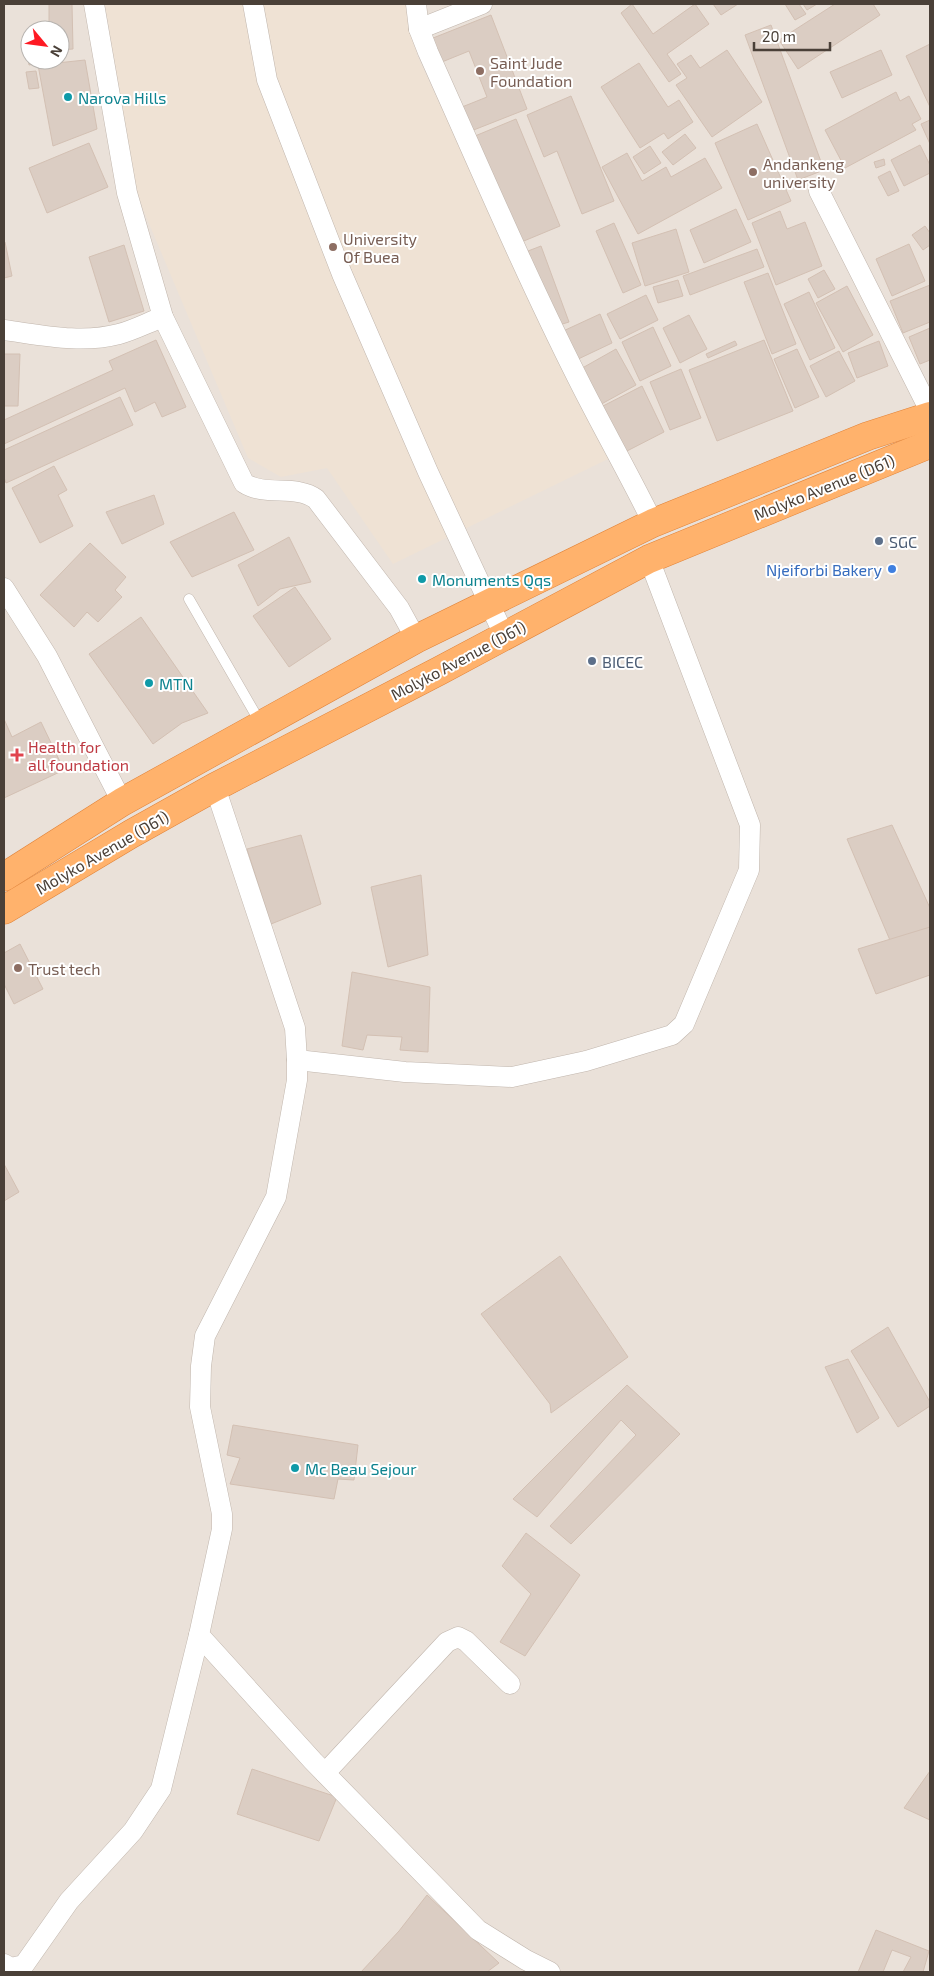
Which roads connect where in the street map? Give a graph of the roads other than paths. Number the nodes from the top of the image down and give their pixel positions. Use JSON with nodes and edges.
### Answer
{"nodes":[{"id":1,"x":94,"y":4,"type":"edge"},
{"id":2,"x":253,"y":4,"type":"edge"},
{"id":3,"x":416,"y":4,"type":"edge"},
{"id":4,"x":482,"y":4,"type":"edge"},
{"id":5,"x":419,"y":29,"type":"junction"},
{"id":6,"x":819,"y":191,"type":"dead end"},
{"id":7,"x":163,"y":316,"type":"junction"},
{"id":8,"x":4,"y":330,"type":"edge"},
{"id":9,"x":930,"y":411,"type":"edge"},
{"id":10,"x":930,"y":416,"type":"edge"},
{"id":11,"x":930,"y":444,"type":"edge"},
{"id":12,"x":653,"y":523,"type":"junction"},
{"id":13,"x":649,"y":559,"type":"junction"},
{"id":14,"x":4,"y":588,"type":"edge"},
{"id":15,"x":189,"y":598,"type":"dead end"},
{"id":16,"x":488,"y":603,"type":"junction"},
{"id":17,"x":504,"y":635,"type":"junction"},
{"id":18,"x":416,"y":638,"type":"junction"},
{"id":19,"x":261,"y":725,"type":"junction"},
{"id":20,"x":215,"y":787,"type":"junction"},
{"id":21,"x":122,"y":802,"type":"junction"},
{"id":22,"x":4,"y":877,"type":"edge"},
{"id":23,"x":4,"y":910,"type":"edge"},
{"id":24,"x":297,"y":1060,"type":"junction"},
{"id":25,"x":199,"y":1636,"type":"junction"},
{"id":26,"x":510,"y":1684,"type":"dead end"},
{"id":27,"x":325,"y":1773,"type":"junction"},
{"id":28,"x":4,"y":1964,"type":"edge"},
{"id":29,"x":522,"y":1966,"type":"edge"},
{"id":30,"x":550,"y":1972,"type":"edge"}],
"edges":[{"from":1,"to":7,"type":"street"},
{"from":2,"to":16,"type":"street"},
{"from":3,"to":5,"type":"street"},
{"from":4,"to":5,"type":"street"},
{"from":5,"to":12,"type":"street"},
{"from":6,"to":9,"type":"street"},
{"from":7,"to":8,"type":"street"},
{"from":7,"to":18,"type":"street"},
{"from":10,"to":12,"type":"highway","name":"Molyko Avenue (D61)"},
{"from":11,"to":13,"type":"highway","name":"Molyko Avenue (D61)"},
{"from":12,"to":16,"type":"highway","name":"Molyko Avenue (D61)"},
{"from":13,"to":17,"type":"highway","name":"Molyko Avenue (D61)"},
{"from":13,"to":24,"type":"street"},
{"from":14,"to":21,"type":"street"},
{"from":15,"to":19,"type":"lane"},
{"from":16,"to":17,"type":"street"},
{"from":16,"to":18,"type":"highway","name":"Molyko Avenue (D61)"},
{"from":17,"to":20,"type":"highway","name":"Molyko Avenue (D61)"},
{"from":18,"to":19,"type":"highway","name":"Molyko Avenue (D61)"},
{"from":19,"to":21,"type":"highway","name":"Molyko Avenue (D61)"},
{"from":20,"to":23,"type":"highway","name":"Molyko Avenue (D61)"},
{"from":20,"to":24,"type":"street"},
{"from":21,"to":22,"type":"highway","name":"Molyko Avenue (D61)"},
{"from":24,"to":25,"type":"street"},
{"from":25,"to":27,"type":"street"},
{"from":25,"to":28,"type":"street"},
{"from":26,"to":27,"type":"street"},
{"from":27,"to":29,"type":"street"},
{"from":29,"to":30,"type":"street"}]}
